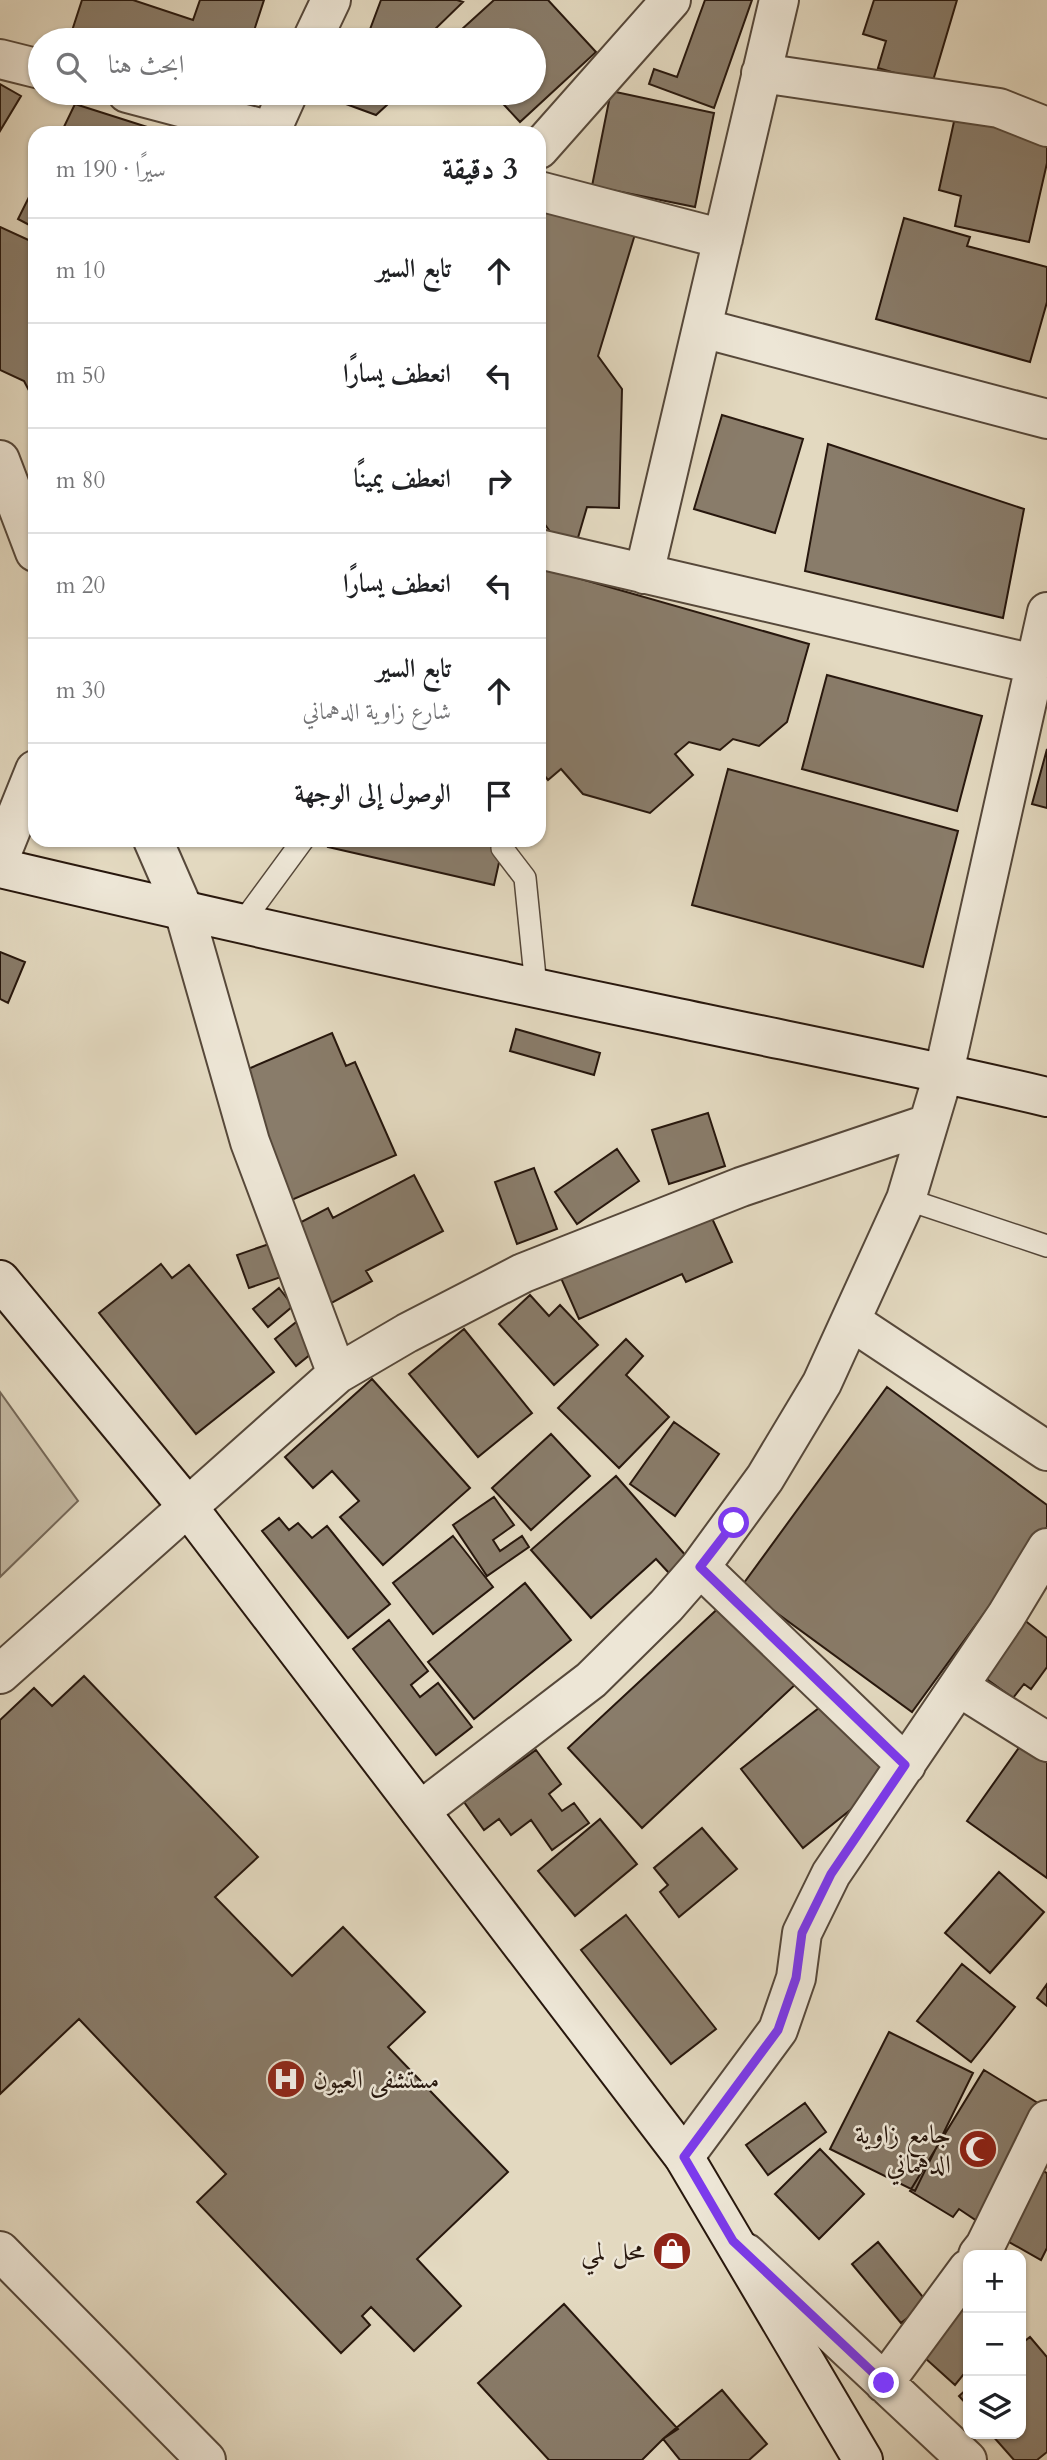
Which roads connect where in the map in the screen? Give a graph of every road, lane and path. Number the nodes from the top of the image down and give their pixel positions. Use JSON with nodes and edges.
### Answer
{"nodes":[{"id":1,"x":331,"y":0,"type":"edge"},
{"id":2,"x":671,"y":0,"type":"edge"},
{"id":3,"x":779,"y":0,"type":"edge"},
{"id":4,"x":318,"y":28,"type":"edge"},
{"id":5,"x":0,"y":59,"type":"edge"},
{"id":6,"x":28,"y":66,"type":"edge"},
{"id":7,"x":761,"y":73,"type":"junction"},
{"id":8,"x":171,"y":105,"type":"edge"},
{"id":9,"x":283,"y":105,"type":"edge"},
{"id":10,"x":249,"y":126,"type":"edge"},
{"id":11,"x":274,"y":126,"type":"edge"},
{"id":12,"x":1047,"y":127,"type":"edge"},
{"id":13,"x":546,"y":141,"type":"edge"},
{"id":14,"x":546,"y":193,"type":"edge"},
{"id":15,"x":723,"y":239,"type":"junction"},
{"id":16,"x":702,"y":328,"type":"junction"},
{"id":17,"x":1047,"y":419,"type":"edge"},
{"id":18,"x":0,"y":460,"type":"edge"},
{"id":19,"x":28,"y":534,"type":"edge"},
{"id":20,"x":546,"y":551,"type":"edge"},
{"id":21,"x":644,"y":574,"type":"junction"},
{"id":22,"x":1047,"y":612,"type":"edge"},
{"id":23,"x":1034,"y":664,"type":"junction"},
{"id":24,"x":28,"y":787,"type":"edge"},
{"id":25,"x":156,"y":847,"type":"edge"},
{"id":26,"x":298,"y":847,"type":"edge"},
{"id":27,"x":502,"y":848,"type":"dead end"},
{"id":28,"x":0,"y":857,"type":"edge"},
{"id":29,"x":0,"y":868,"type":"edge"},
{"id":30,"x":184,"y":911,"type":"junction"},
{"id":31,"x":242,"y":923,"type":"junction"},
{"id":32,"x":536,"y":987,"type":"junction"},
{"id":33,"x":944,"y":1072,"type":"junction"},
{"id":34,"x":1047,"y":1097,"type":"edge"},
{"id":35,"x":928,"y":1124,"type":"junction"},
{"id":36,"x":906,"y":1199,"type":"junction"},
{"id":37,"x":1047,"y":1246,"type":"edge"},
{"id":38,"x":0,"y":1280,"type":"edge"},
{"id":39,"x":851,"y":1321,"type":"junction"},
{"id":40,"x":337,"y":1374,"type":"junction"},
{"id":41,"x":1047,"y":1451,"type":"edge"},
{"id":42,"x":187,"y":1506,"type":"junction"},
{"id":43,"x":1047,"y":1548,"type":"edge"},
{"id":44,"x":700,"y":1567,"type":"junction"},
{"id":45,"x":0,"y":1674,"type":"edge"},
{"id":46,"x":959,"y":1687,"type":"junction"},
{"id":47,"x":1047,"y":1742,"type":"edge"},
{"id":48,"x":905,"y":1765,"type":"junction"},
{"id":49,"x":420,"y":1811,"type":"junction"},
{"id":50,"x":1047,"y":2120,"type":"edge"},
{"id":51,"x":684,"y":2157,"type":"junction"},
{"id":52,"x":733,"y":2241,"type":"junction"},
{"id":53,"x":982,"y":2250,"type":"edge"},
{"id":54,"x":0,"y":2251,"type":"edge"},
{"id":55,"x":963,"y":2276,"type":"edge"},
{"id":56,"x":884,"y":2383,"type":"junction"},
{"id":57,"x":206,"y":2460,"type":"edge"},
{"id":58,"x":863,"y":2460,"type":"edge"},
{"id":59,"x":967,"y":2460,"type":"edge"}],
"edges":[{"from":1,"to":4,"type":"street"},
{"from":2,"to":13,"type":"street"},
{"from":3,"to":7,"type":"street"},
{"from":5,"to":6,"type":"street"},
{"from":7,"to":12,"type":"street"},
{"from":7,"to":15,"type":"street"},
{"from":8,"to":10,"type":"street"},
{"from":9,"to":11,"type":"street"},
{"from":14,"to":15,"type":"street"},
{"from":15,"to":16,"type":"street"},
{"from":16,"to":17,"type":"street"},
{"from":16,"to":21,"type":"street"},
{"from":18,"to":19,"type":"street"},
{"from":20,"to":21,"type":"street"},
{"from":21,"to":23,"type":"street"},
{"from":22,"to":23,"type":"street"},
{"from":23,"to":33,"type":"street"},
{"from":24,"to":28,"type":"street"},
{"from":25,"to":30,"type":"street"},
{"from":26,"to":31,"type":"lane"},
{"from":27,"to":32,"type":"lane"},
{"from":29,"to":30,"type":"street"},
{"from":30,"to":31,"type":"street"},
{"from":30,"to":40,"type":"street"},
{"from":31,"to":32,"type":"street"},
{"from":32,"to":33,"type":"street"},
{"from":33,"to":34,"type":"street"},
{"from":33,"to":35,"type":"street"},
{"from":35,"to":36,"type":"street"},
{"from":35,"to":40,"type":"street"},
{"from":36,"to":37,"type":"lane"},
{"from":36,"to":39,"type":"street"},
{"from":38,"to":42,"type":"street"},
{"from":39,"to":41,"type":"street"},
{"from":39,"to":44,"type":"street"},
{"from":40,"to":42,"type":"street"},
{"from":42,"to":45,"type":"street"},
{"from":42,"to":49,"type":"street"},
{"from":43,"to":46,"type":"street"},
{"from":44,"to":48,"type":"street"},
{"from":44,"to":49,"type":"street"},
{"from":46,"to":47,"type":"street"},
{"from":46,"to":48,"type":"street"},
{"from":48,"to":51,"type":"street"},
{"from":49,"to":51,"type":"street"},
{"from":50,"to":53,"type":"street"},
{"from":51,"to":52,"type":"street"},
{"from":52,"to":56,"type":"street"},
{"from":52,"to":58,"type":"street"},
{"from":54,"to":57,"type":"street"},
{"from":55,"to":56,"type":"street"},
{"from":56,"to":59,"type":"street"}]}
